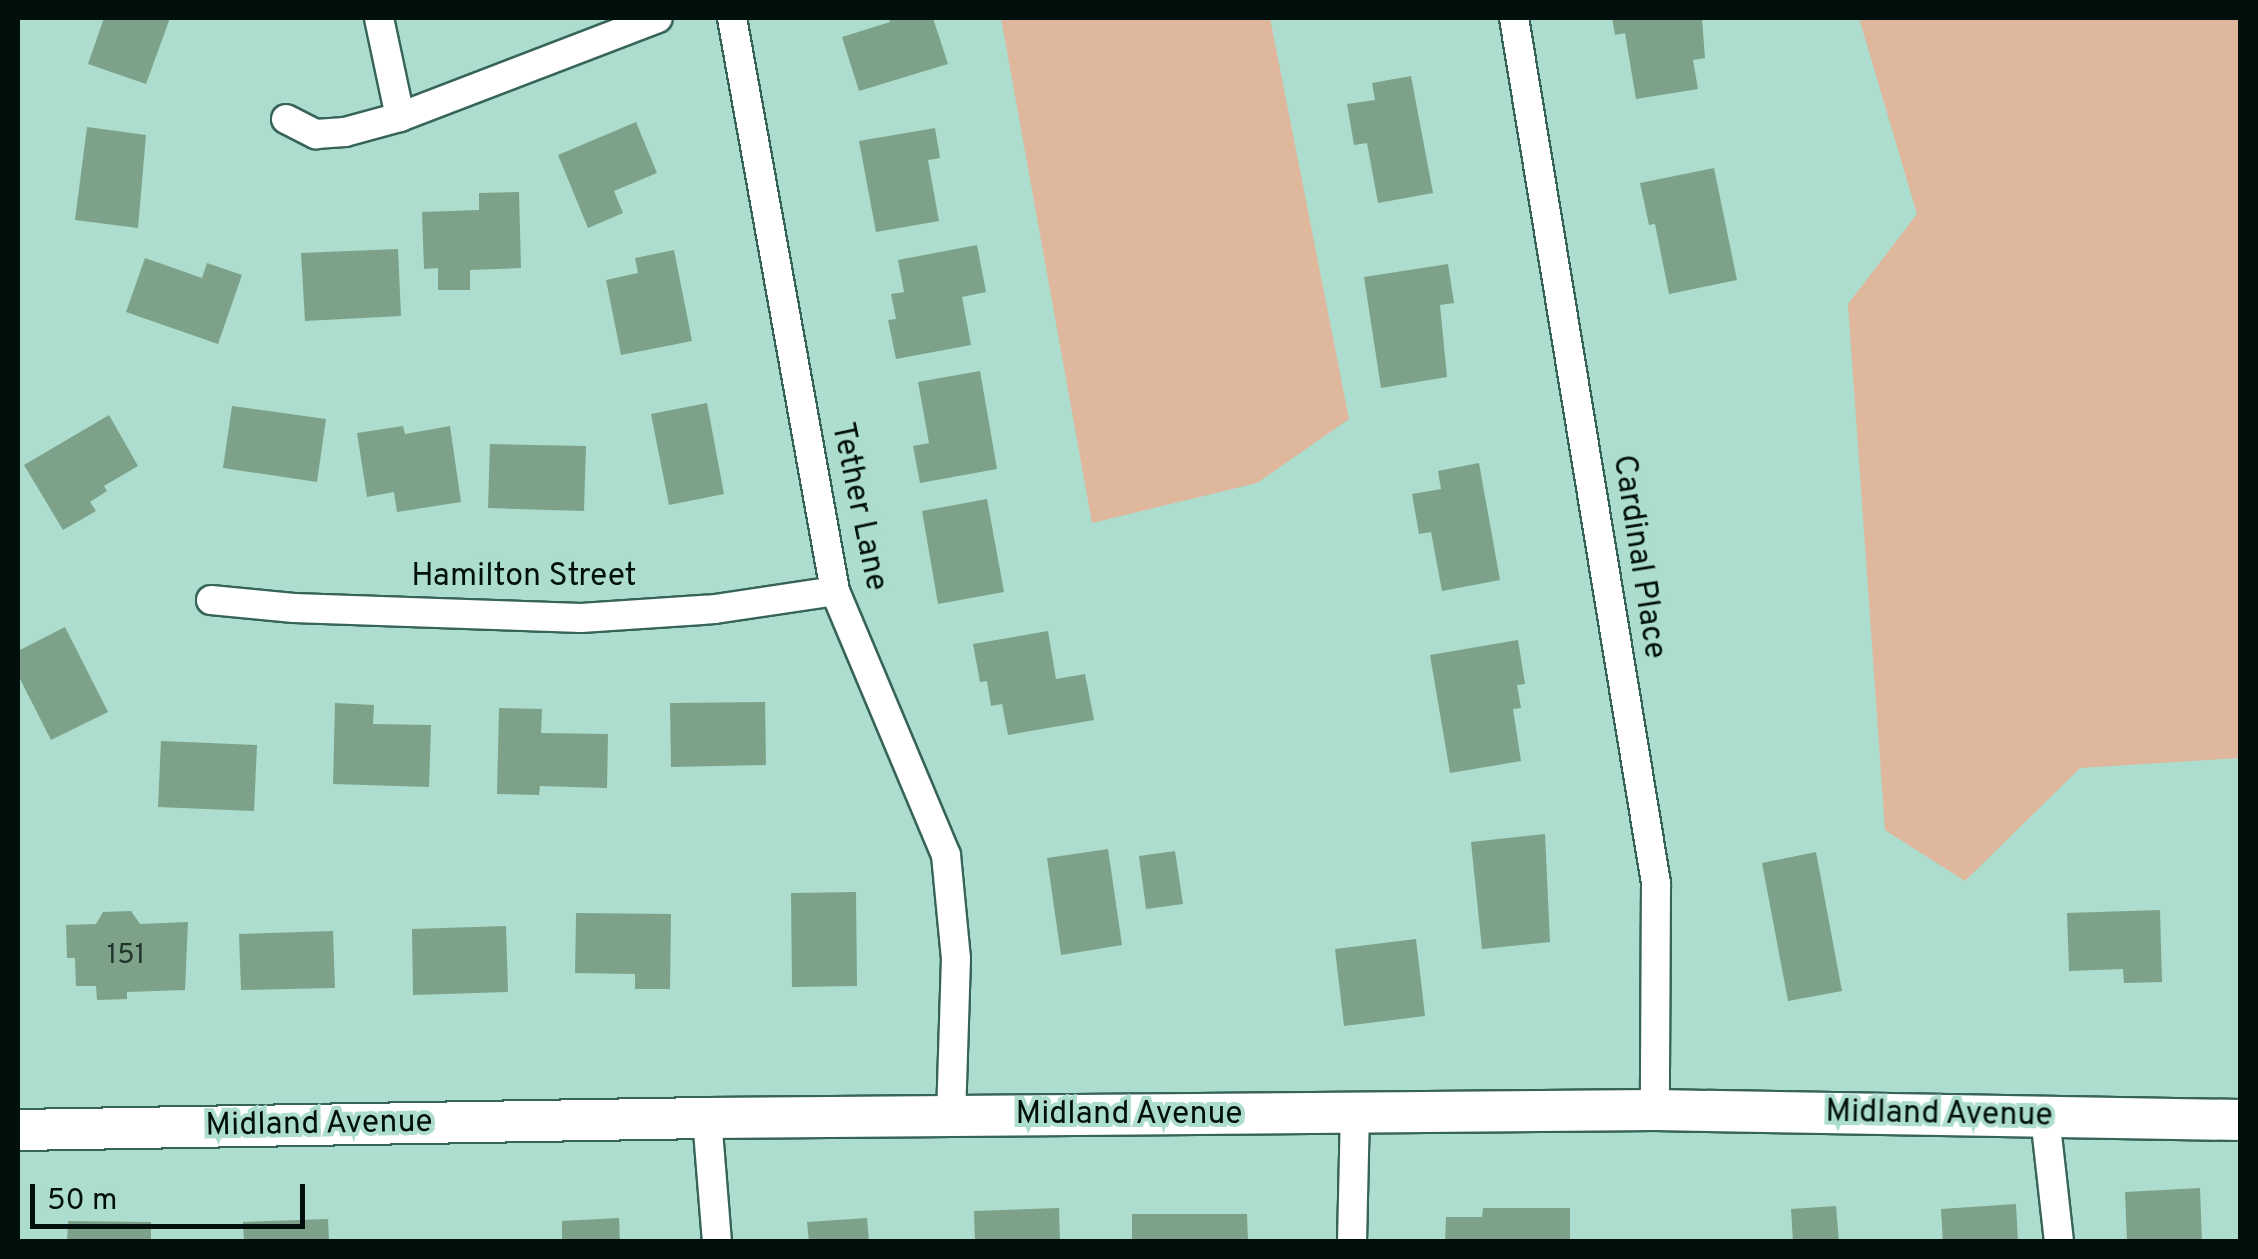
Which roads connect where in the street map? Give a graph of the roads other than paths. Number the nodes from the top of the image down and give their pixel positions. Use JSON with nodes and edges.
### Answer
{"nodes":[{"id":1,"x":379,"y":18,"type":"edge"},
{"id":2,"x":658,"y":18,"type":"edge"},
{"id":3,"x":732,"y":18,"type":"edge"},
{"id":4,"x":1514,"y":18,"type":"edge"},
{"id":5,"x":400,"y":117,"type":"junction"},
{"id":6,"x":286,"y":119,"type":"dead end"},
{"id":7,"x":835,"y":591,"type":"junction"},
{"id":8,"x":211,"y":600,"type":"dead end"},
{"id":9,"x":1655,"y":1110,"type":"junction"},
{"id":10,"x":1354,"y":1114,"type":"junction"},
{"id":11,"x":952,"y":1116,"type":"junction"},
{"id":12,"x":2045,"y":1116,"type":"junction"},
{"id":13,"x":707,"y":1118,"type":"junction"},
{"id":14,"x":2240,"y":1120,"type":"edge"},
{"id":15,"x":18,"y":1130,"type":"edge"},
{"id":16,"x":717,"y":1242,"type":"edge"},
{"id":17,"x":1352,"y":1242,"type":"edge"},
{"id":18,"x":2059,"y":1242,"type":"edge"}],
"edges":[{"from":1,"to":5,"type":"street"},
{"from":2,"to":5,"type":"street"},
{"from":3,"to":7,"type":"street","name":"Tether Lane"},
{"from":4,"to":9,"type":"street","name":"Cardinal Place"},
{"from":5,"to":6,"type":"street"},
{"from":7,"to":8,"type":"street","name":"Hamilton Street"},
{"from":7,"to":11,"type":"street","name":"Tether Lane"},
{"from":9,"to":10,"type":"street","name":"Midland Avenue"},
{"from":9,"to":12,"type":"street","name":"Midland Avenue"},
{"from":10,"to":11,"type":"street","name":"Midland Avenue"},
{"from":10,"to":17,"type":"street"},
{"from":11,"to":13,"type":"street","name":"Midland Avenue"},
{"from":12,"to":14,"type":"street","name":"Midland Avenue"},
{"from":12,"to":18,"type":"street"},
{"from":13,"to":15,"type":"street","name":"Midland Avenue"},
{"from":13,"to":16,"type":"street"}]}
